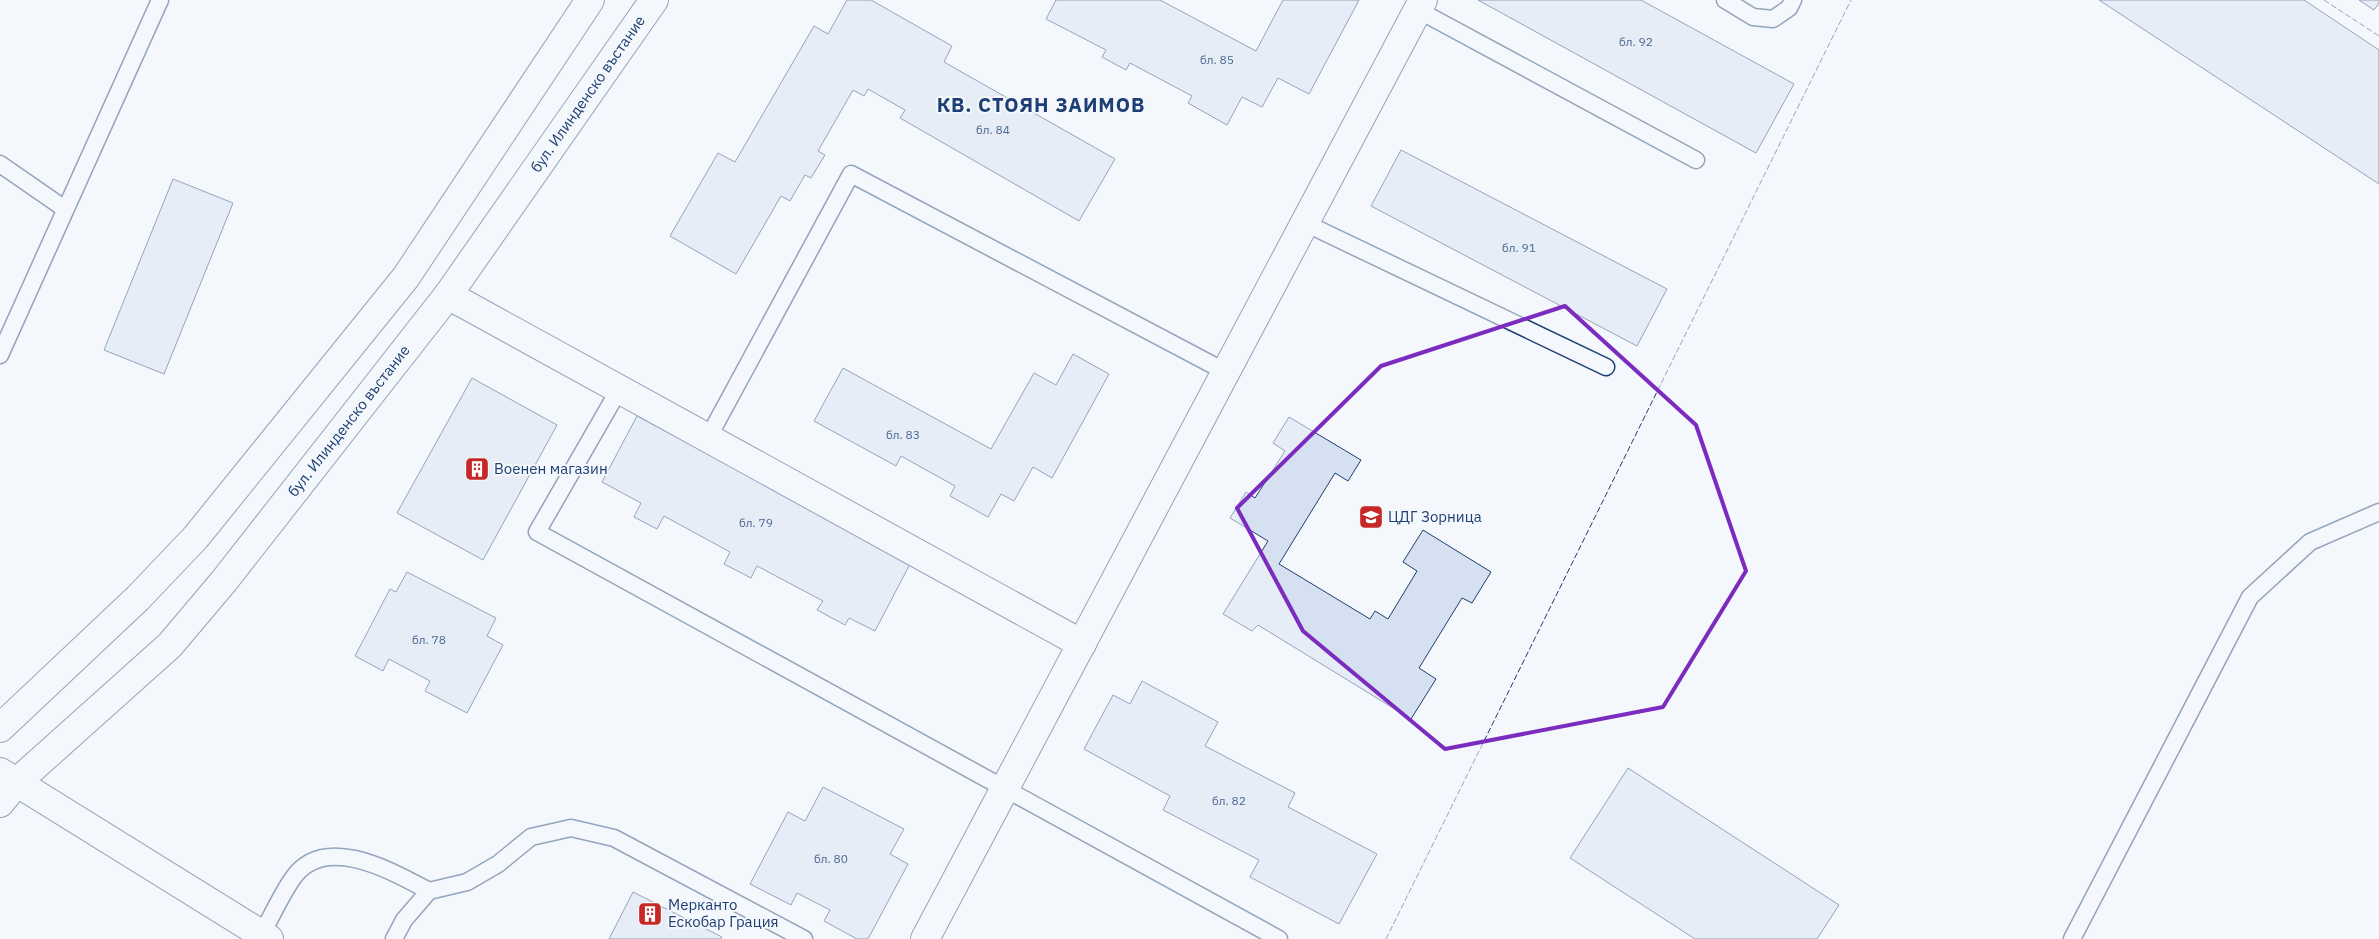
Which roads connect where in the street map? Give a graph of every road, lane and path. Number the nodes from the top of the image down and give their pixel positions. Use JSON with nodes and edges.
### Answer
{"nodes":[{"id":1,"x":160,"y":0,"type":"edge"},
{"id":2,"x":590,"y":0,"type":"edge"},
{"id":3,"x":654,"y":0,"type":"edge"},
{"id":4,"x":1725,"y":0,"type":"edge"},
{"id":5,"x":1793,"y":0,"type":"edge"},
{"id":6,"x":1421,"y":5,"type":"edge"},
{"id":7,"x":1696,"y":160,"type":"dead end"},
{"id":8,"x":0,"y":164,"type":"edge"},
{"id":9,"x":64,"y":209,"type":"junction"},
{"id":10,"x":1305,"y":224,"type":"junction"},
{"id":11,"x":448,"y":295,"type":"junction"},
{"id":12,"x":0,"y":356,"type":"edge"},
{"id":13,"x":1606,"y":367,"type":"dead end"},
{"id":14,"x":1226,"y":372,"type":"junction"},
{"id":15,"x":620,"y":388,"type":"junction"},
{"id":16,"x":708,"y":438,"type":"junction"},
{"id":17,"x":2379,"y":512,"type":"edge"},
{"id":18,"x":1082,"y":644,"type":"junction"},
{"id":19,"x":0,"y":728,"type":"edge"},
{"id":20,"x":8,"y":777,"type":"edge"},
{"id":21,"x":1005,"y":788,"type":"junction"},
{"id":22,"x":0,"y":803,"type":"edge"},
{"id":23,"x":429,"y":891,"type":"junction"},
{"id":24,"x":265,"y":937,"type":"edge"},
{"id":25,"x":394,"y":939,"type":"edge"},
{"id":26,"x":804,"y":939,"type":"edge"},
{"id":27,"x":925,"y":939,"type":"edge"},
{"id":28,"x":1279,"y":939,"type":"edge"},
{"id":29,"x":2072,"y":939,"type":"edge"}],
"edges":[{"from":1,"to":9,"type":"lane"},
{"from":2,"to":19,"type":"street"},
{"from":3,"to":11,"type":"street","name":"бул. Илинденско въстание"},
{"from":4,"to":5,"type":"lane"},
{"from":6,"to":7,"type":"lane"},
{"from":6,"to":10,"type":"street"},
{"from":8,"to":9,"type":"lane"},
{"from":9,"to":12,"type":"lane"},
{"from":10,"to":13,"type":"lane"},
{"from":10,"to":14,"type":"street"},
{"from":11,"to":15,"type":"street"},
{"from":11,"to":20,"type":"street","name":"бул. Илинденско въстание"},
{"from":14,"to":16,"type":"lane"},
{"from":14,"to":18,"type":"street"},
{"from":15,"to":16,"type":"street"},
{"from":15,"to":21,"type":"lane"},
{"from":16,"to":18,"type":"street"},
{"from":17,"to":29,"type":"lane"},
{"from":18,"to":21,"type":"street"},
{"from":20,"to":22,"type":"street","name":"бул. Илинденско въстание"},
{"from":20,"to":24,"type":"street"},
{"from":21,"to":27,"type":"street"},
{"from":21,"to":28,"type":"lane"},
{"from":23,"to":24,"type":"lane"},
{"from":23,"to":25,"type":"lane"},
{"from":23,"to":26,"type":"lane"}]}
